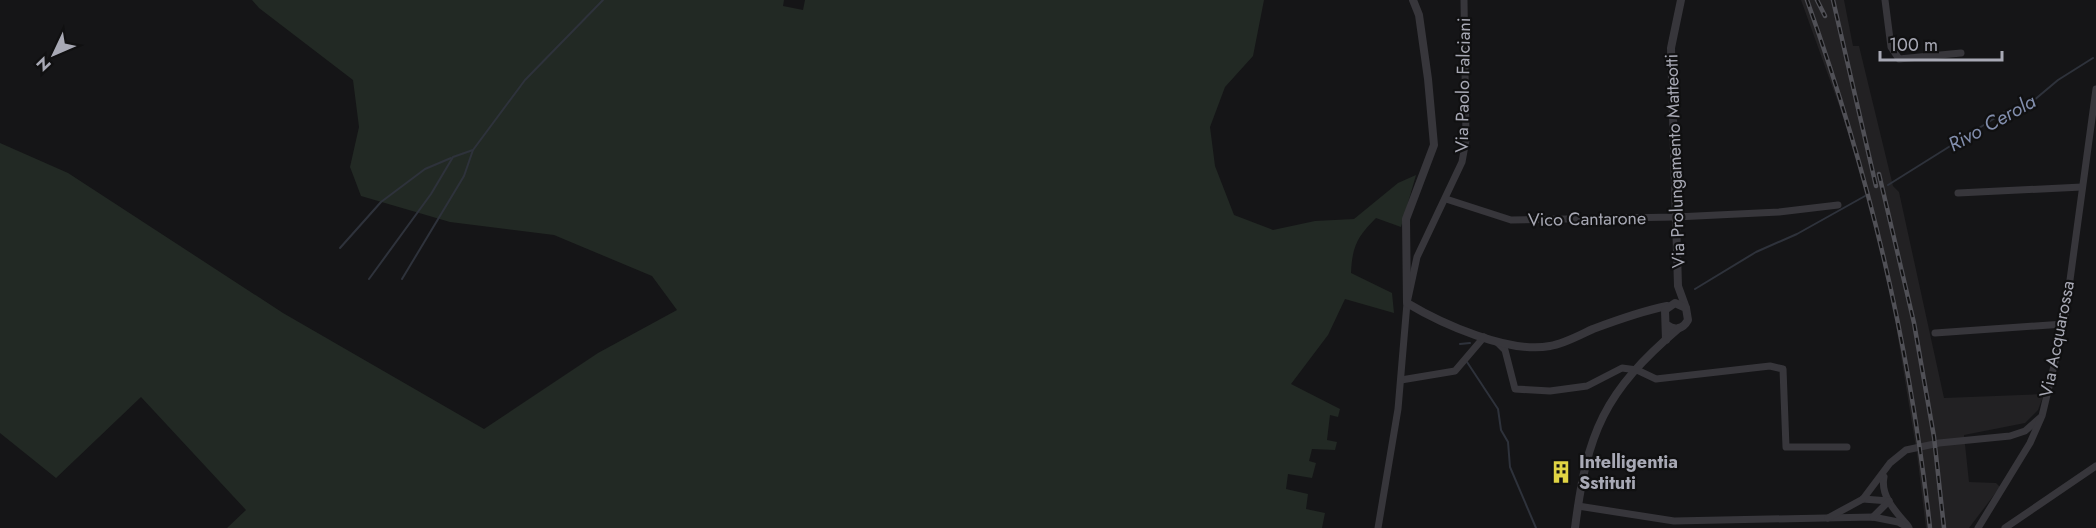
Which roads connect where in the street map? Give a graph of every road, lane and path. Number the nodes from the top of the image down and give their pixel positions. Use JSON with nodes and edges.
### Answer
{"nodes":[{"id":1,"x":1413,"y":0,"type":"edge"},
{"id":2,"x":1464,"y":0,"type":"edge"},
{"id":3,"x":1681,"y":0,"type":"edge"},
{"id":4,"x":1885,"y":0,"type":"edge"},
{"id":5,"x":1961,"y":53,"type":"dead end"},
{"id":6,"x":2096,"y":89,"type":"edge"},
{"id":7,"x":2096,"y":94,"type":"edge"},
{"id":8,"x":2082,"y":187,"type":"junction"},
{"id":9,"x":1958,"y":193,"type":"dead end"},
{"id":10,"x":1446,"y":199,"type":"junction"},
{"id":11,"x":1838,"y":205,"type":"dead end"},
{"id":12,"x":1676,"y":217,"type":"junction"},
{"id":13,"x":1678,"y":286,"type":"junction"},
{"id":14,"x":1407,"y":303,"type":"junction"},
{"id":15,"x":1669,"y":305,"type":"junction"},
{"id":16,"x":1686,"y":308,"type":"junction"},
{"id":17,"x":1651,"y":309,"type":"junction"},
{"id":18,"x":1666,"y":323,"type":"junction"},
{"id":19,"x":2064,"y":324,"type":"junction"},
{"id":20,"x":1679,"y":328,"type":"junction"},
{"id":21,"x":1935,"y":333,"type":"dead end"},
{"id":22,"x":1484,"y":336,"type":"junction"},
{"id":23,"x":1666,"y":340,"type":"junction"},
{"id":24,"x":1497,"y":342,"type":"junction"},
{"id":25,"x":1637,"y":370,"type":"junction"},
{"id":26,"x":1401,"y":380,"type":"junction"},
{"id":27,"x":2042,"y":416,"type":"junction"},
{"id":28,"x":1847,"y":447,"type":"dead end"},
{"id":29,"x":2096,"y":466,"type":"edge"},
{"id":30,"x":1885,"y":473,"type":"junction"},
{"id":31,"x":1863,"y":499,"type":"junction"},
{"id":32,"x":1889,"y":501,"type":"junction"},
{"id":33,"x":1578,"y":506,"type":"junction"},
{"id":34,"x":1873,"y":517,"type":"junction"},
{"id":35,"x":1828,"y":518,"type":"junction"},
{"id":36,"x":1712,"y":524,"type":"edge"},
{"id":37,"x":1378,"y":528,"type":"edge"},
{"id":38,"x":1575,"y":528,"type":"edge"},
{"id":39,"x":1909,"y":528,"type":"edge"},
{"id":40,"x":1978,"y":528,"type":"edge"},
{"id":41,"x":2005,"y":528,"type":"edge"}],
"edges":[{"from":1,"to":14,"type":"street"},
{"from":2,"to":10,"type":"street","name":"Via Paolo Falciani"},
{"from":3,"to":12,"type":"street","name":"Via Prolungamento Matteotti"},
{"from":4,"to":5,"type":"street"},
{"from":6,"to":7,"type":"street","name":"Via Acquarossa"},
{"from":7,"to":8,"type":"street","name":"Via Acquarossa"},
{"from":8,"to":9,"type":"street"},
{"from":8,"to":19,"type":"street","name":"Via Acquarossa"},
{"from":10,"to":12,"type":"street","name":"Vico Cantarone"},
{"from":10,"to":14,"type":"street","name":"Via Paolo Falciani"},
{"from":11,"to":12,"type":"street","name":"Vico Cantarone"},
{"from":12,"to":13,"type":"street","name":"Via Prolungamento Matteotti"},
{"from":13,"to":15,"type":"street","name":"Via Prolungamento Matteotti"},
{"from":13,"to":16,"type":"street","name":"Via Prolungamento Matteotti"},
{"from":14,"to":22,"type":"street"},
{"from":14,"to":26,"type":"street","name":"Via Paolo Falciani"},
{"from":15,"to":16,"type":"street"},
{"from":15,"to":17,"type":"street"},
{"from":15,"to":18,"type":"street","name":"Via Prolungamento Matteotti"},
{"from":16,"to":20,"type":"street"},
{"from":17,"to":18,"type":"street"},
{"from":17,"to":24,"type":"street"},
{"from":18,"to":20,"type":"street"},
{"from":18,"to":23,"type":"street","name":"Via Prolungamento Matteotti"},
{"from":19,"to":21,"type":"street"},
{"from":19,"to":27,"type":"street","name":"Via Acquarossa"},
{"from":20,"to":23,"type":"street"},
{"from":22,"to":24,"type":"street"},
{"from":22,"to":26,"type":"street"},
{"from":23,"to":25,"type":"street"},
{"from":24,"to":25,"type":"street"},
{"from":25,"to":28,"type":"street"},
{"from":25,"to":33,"type":"street"},
{"from":26,"to":37,"type":"street","name":"Via Paolo Falciani"},
{"from":27,"to":30,"type":"street","name":"Via Acquarossa"},
{"from":27,"to":40,"type":"street"},
{"from":29,"to":41,"type":"street"},
{"from":30,"to":31,"type":"street","name":"Via Acquarossa"},
{"from":30,"to":32,"type":"street"},
{"from":31,"to":32,"type":"street"},
{"from":31,"to":35,"type":"street"},
{"from":32,"to":34,"type":"street"},
{"from":32,"to":39,"type":"street"},
{"from":33,"to":36,"type":"street"},
{"from":33,"to":38,"type":"street"},
{"from":34,"to":35,"type":"street"},
{"from":34,"to":39,"type":"street"},
{"from":35,"to":36,"type":"street"}]}
